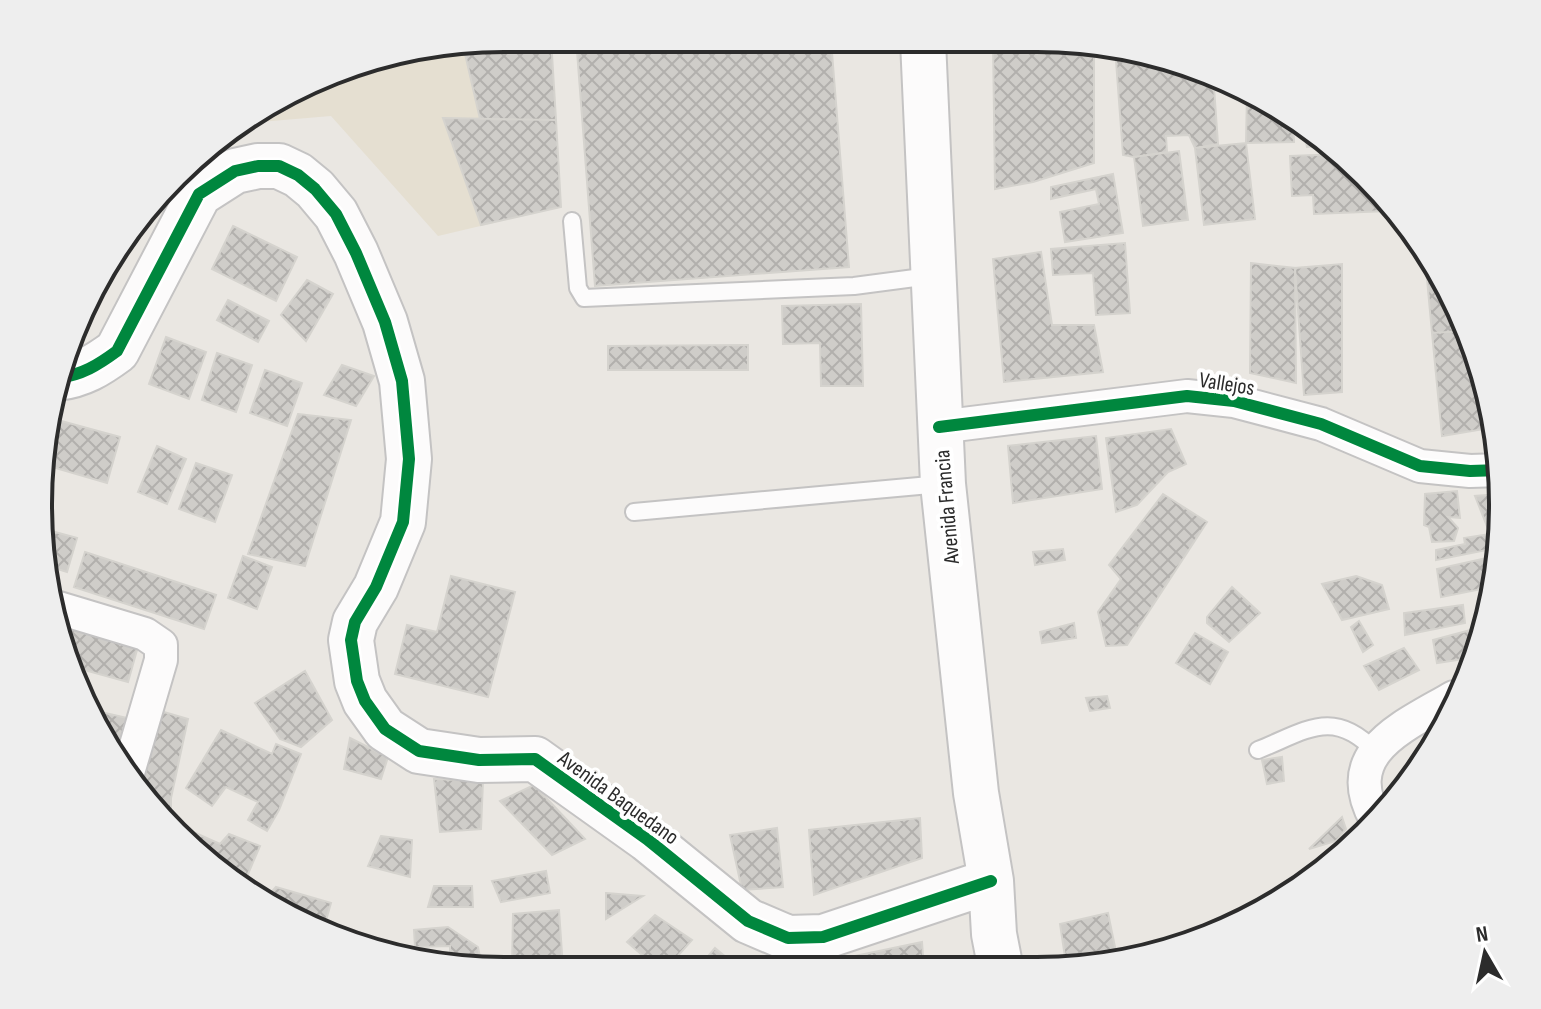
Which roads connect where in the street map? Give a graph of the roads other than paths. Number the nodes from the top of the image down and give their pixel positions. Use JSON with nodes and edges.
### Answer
{"nodes":[{"id":1,"x":923,"y":52,"type":"edge"},
{"id":2,"x":572,"y":221,"type":"dead end"},
{"id":3,"x":932,"y":276,"type":"junction"},
{"id":4,"x":70,"y":376,"type":"edge"},
{"id":5,"x":939,"y":427,"type":"junction"},
{"id":6,"x":1488,"y":470,"type":"edge"},
{"id":7,"x":943,"y":484,"type":"junction"},
{"id":8,"x":634,"y":512,"type":"dead end"},
{"id":9,"x":64,"y":610,"type":"edge"},
{"id":10,"x":1443,"y":704,"type":"edge"},
{"id":11,"x":1258,"y":750,"type":"dead end"},
{"id":12,"x":1375,"y":751,"type":"junction"},
{"id":13,"x":131,"y":761,"type":"edge"},
{"id":14,"x":1370,"y":810,"type":"edge"},
{"id":15,"x":991,"y":881,"type":"junction"},
{"id":16,"x":829,"y":953,"type":"edge"},
{"id":17,"x":998,"y":957,"type":"edge"}],
"edges":[{"from":1,"to":3,"type":"street","name":"Avenida Francia"},
{"from":2,"to":3,"type":"lane"},
{"from":3,"to":5,"type":"street","name":"Avenida Francia"},
{"from":4,"to":16,"type":"street","name":"Avenida Baquedano"},
{"from":5,"to":6,"type":"street","name":"Vallejos"},
{"from":5,"to":7,"type":"street","name":"Avenida Francia"},
{"from":7,"to":8,"type":"lane"},
{"from":7,"to":15,"type":"street","name":"Avenida Francia"},
{"from":9,"to":13,"type":"street"},
{"from":10,"to":12,"type":"street"},
{"from":11,"to":12,"type":"lane"},
{"from":12,"to":14,"type":"street"},
{"from":15,"to":16,"type":"street","name":"Avenida Baquedano"},
{"from":15,"to":17,"type":"street","name":"Avenida Francia"}]}
